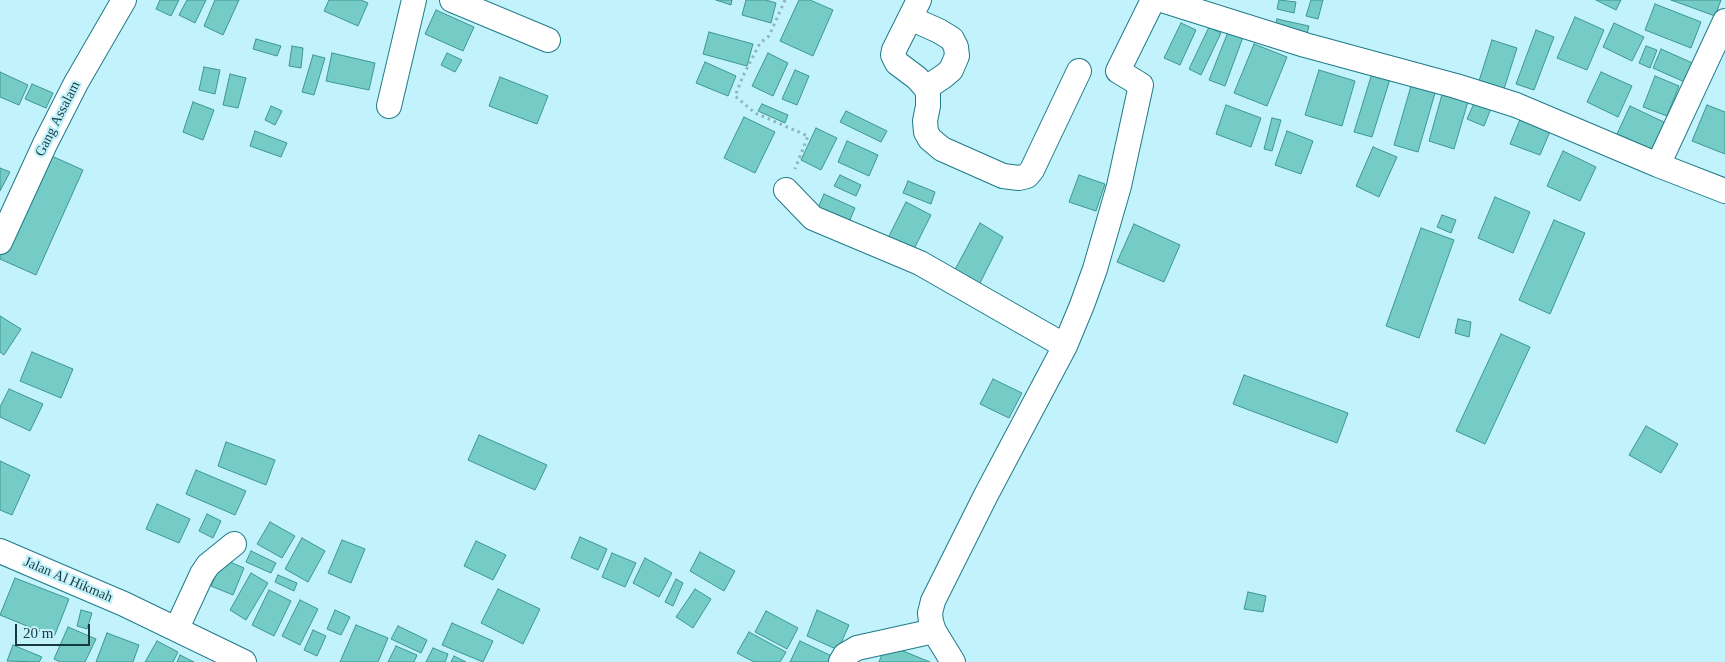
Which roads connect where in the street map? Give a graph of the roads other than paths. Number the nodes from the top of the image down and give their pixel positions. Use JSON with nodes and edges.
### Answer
{"nodes":[{"id":1,"x":124,"y":0,"type":"edge"},
{"id":2,"x":414,"y":0,"type":"edge"},
{"id":3,"x":452,"y":0,"type":"edge"},
{"id":4,"x":1153,"y":0,"type":"edge"},
{"id":5,"x":1162,"y":0,"type":"edge"},
{"id":6,"x":914,"y":9,"type":"edge"},
{"id":7,"x":1725,"y":21,"type":"edge"},
{"id":8,"x":548,"y":40,"type":"dead end"},
{"id":9,"x":1079,"y":70,"type":"dead end"},
{"id":10,"x":926,"y":88,"type":"junction"},
{"id":11,"x":389,"y":106,"type":"dead end"},
{"id":12,"x":1658,"y":165,"type":"junction"},
{"id":13,"x":786,"y":190,"type":"road end"},
{"id":14,"x":1725,"y":191,"type":"edge"},
{"id":15,"x":0,"y":242,"type":"edge"},
{"id":16,"x":1065,"y":346,"type":"junction"},
{"id":17,"x":234,"y":544,"type":"dead end"},
{"id":18,"x":0,"y":551,"type":"edge"},
{"id":19,"x":177,"y":628,"type":"junction"},
{"id":20,"x":934,"y":631,"type":"junction"},
{"id":21,"x":244,"y":662,"type":"edge"},
{"id":22,"x":841,"y":662,"type":"edge"},
{"id":23,"x":953,"y":662,"type":"edge"}],
"edges":[{"from":1,"to":15,"type":"street","name":"Gang Assalam"},
{"from":2,"to":11,"type":"street"},
{"from":3,"to":8,"type":"street"},
{"from":4,"to":16,"type":"street"},
{"from":5,"to":12,"type":"street"},
{"from":6,"to":10,"type":"street"},
{"from":6,"to":10,"type":"street"},
{"from":7,"to":12,"type":"street"},
{"from":9,"to":10,"type":"street"},
{"from":12,"to":14,"type":"street"},
{"from":13,"to":16,"type":"street"},
{"from":16,"to":20,"type":"street"},
{"from":17,"to":19,"type":"street"},
{"from":18,"to":19,"type":"street","name":"Jalan Al Hikmah"},
{"from":19,"to":21,"type":"street","name":"Jalan Al Hikmah"},
{"from":20,"to":22,"type":"street"},
{"from":20,"to":23,"type":"street"}]}
